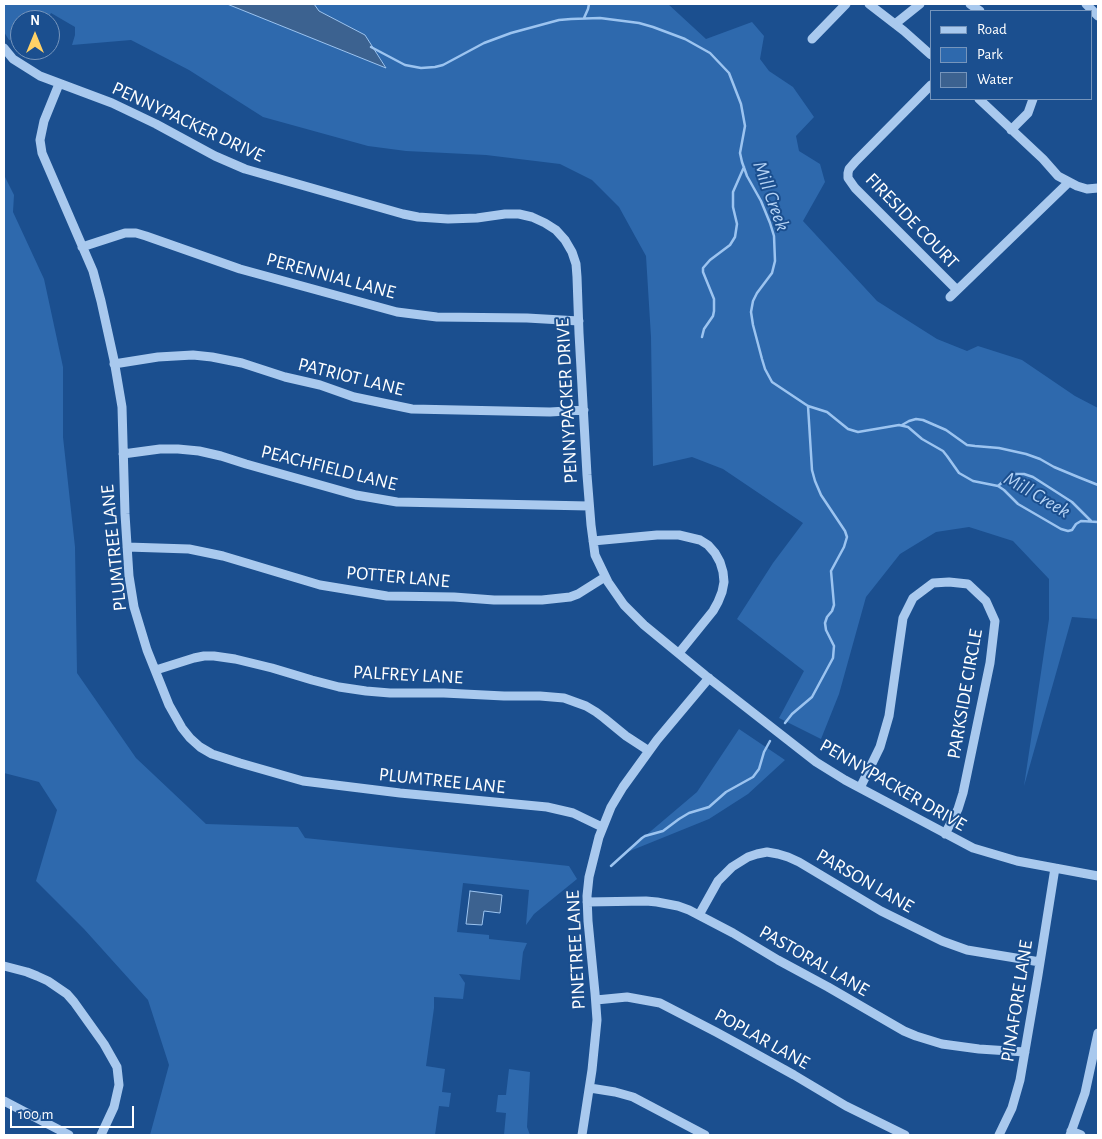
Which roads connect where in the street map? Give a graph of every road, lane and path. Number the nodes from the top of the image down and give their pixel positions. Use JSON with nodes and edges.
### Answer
{"nodes":[{"id":1,"x":846,"y":4,"type":"edge"},
{"id":2,"x":869,"y":4,"type":"edge"},
{"id":3,"x":920,"y":4,"type":"edge"},
{"id":4,"x":1086,"y":4,"type":"edge"},
{"id":5,"x":1098,"y":16,"type":"edge"},
{"id":6,"x":895,"y":24,"type":"junction"},
{"id":7,"x":812,"y":39,"type":"dead end"},
{"id":8,"x":4,"y":48,"type":"edge"},
{"id":9,"x":930,"y":54,"type":"edge"},
{"id":10,"x":59,"y":84,"type":"junction"},
{"id":11,"x":930,"y":86,"type":"edge"},
{"id":12,"x":980,"y":100,"type":"edge"},
{"id":13,"x":1033,"y":100,"type":"edge"},
{"id":14,"x":1011,"y":130,"type":"junction"},
{"id":15,"x":1069,"y":182,"type":"junction"},
{"id":16,"x":1098,"y":188,"type":"edge"},
{"id":17,"x":82,"y":247,"type":"junction"},
{"id":18,"x":579,"y":321,"type":"junction"},
{"id":19,"x":114,"y":364,"type":"junction"},
{"id":20,"x":584,"y":410,"type":"junction"},
{"id":21,"x":123,"y":454,"type":"junction"},
{"id":22,"x":590,"y":506,"type":"junction"},
{"id":23,"x":593,"y":541,"type":"junction"},
{"id":24,"x":127,"y":547,"type":"junction"},
{"id":25,"x":605,"y":577,"type":"junction"},
{"id":26,"x":678,"y":653,"type":"junction"},
{"id":27,"x":156,"y":670,"type":"junction"},
{"id":28,"x":709,"y":678,"type":"junction"},
{"id":29,"x":649,"y":751,"type":"junction"},
{"id":30,"x":860,"y":788,"type":"junction"},
{"id":31,"x":602,"y":827,"type":"junction"},
{"id":32,"x":945,"y":834,"type":"junction"},
{"id":33,"x":1055,"y":868,"type":"junction"},
{"id":34,"x":1098,"y":876,"type":"edge"},
{"id":35,"x":587,"y":902,"type":"junction"},
{"id":36,"x":699,"y":915,"type":"junction"},
{"id":37,"x":1040,"y":962,"type":"junction"},
{"id":38,"x":4,"y":966,"type":"edge"},
{"id":39,"x":596,"y":1000,"type":"junction"},
{"id":40,"x":1098,"y":1033,"type":"edge"},
{"id":41,"x":1025,"y":1052,"type":"junction"},
{"id":42,"x":590,"y":1088,"type":"junction"},
{"id":43,"x":4,"y":1101,"type":"edge"},
{"id":44,"x":1070,"y":1133,"type":"edge"},
{"id":45,"x":69,"y":1135,"type":"edge"},
{"id":46,"x":100,"y":1135,"type":"edge"},
{"id":47,"x":582,"y":1135,"type":"edge"},
{"id":48,"x":706,"y":1135,"type":"edge"},
{"id":49,"x":905,"y":1135,"type":"edge"},
{"id":50,"x":999,"y":1135,"type":"edge"},
{"id":51,"x":1081,"y":1135,"type":"edge"}],
"edges":[{"from":1,"to":7,"type":"street"},
{"from":2,"to":6,"type":"street"},
{"from":3,"to":6,"type":"street"},
{"from":4,"to":5,"type":"street"},
{"from":6,"to":9,"type":"street"},
{"from":8,"to":10,"type":"street","name":"PENNYPACKER DRIVE"},
{"from":10,"to":17,"type":"street","name":"PLUMTREE LANE"},
{"from":10,"to":18,"type":"street","name":"PENNYPACKER DRIVE"},
{"from":11,"to":15,"type":"street","name":"FIRESIDE COURT"},
{"from":12,"to":14,"type":"street"},
{"from":13,"to":14,"type":"street"},
{"from":14,"to":15,"type":"street"},
{"from":15,"to":16,"type":"street"},
{"from":17,"to":18,"type":"street","name":"PERENNIAL LANE"},
{"from":17,"to":19,"type":"street","name":"PLUMTREE LANE"},
{"from":18,"to":20,"type":"street","name":"PENNYPACKER DRIVE"},
{"from":19,"to":20,"type":"street","name":"PATRIOT LANE"},
{"from":19,"to":21,"type":"street","name":"PLUMTREE LANE"},
{"from":20,"to":22,"type":"street","name":"PENNYPACKER DRIVE"},
{"from":21,"to":22,"type":"street","name":"PEACHFIELD LANE"},
{"from":21,"to":24,"type":"street","name":"PLUMTREE LANE"},
{"from":22,"to":23,"type":"street","name":"PENNYPACKER DRIVE"},
{"from":23,"to":25,"type":"street","name":"PENNYPACKER DRIVE"},
{"from":23,"to":26,"type":"street"},
{"from":24,"to":25,"type":"street","name":"POTTER LANE"},
{"from":24,"to":27,"type":"street","name":"PLUMTREE LANE"},
{"from":25,"to":26,"type":"street","name":"PENNYPACKER DRIVE"},
{"from":26,"to":28,"type":"street","name":"PENNYPACKER DRIVE"},
{"from":27,"to":29,"type":"street","name":"PALFREY LANE"},
{"from":27,"to":31,"type":"street","name":"PLUMTREE LANE"},
{"from":28,"to":29,"type":"street","name":"PINETREE LANE"},
{"from":28,"to":30,"type":"street","name":"PENNYPACKER DRIVE"},
{"from":29,"to":31,"type":"street","name":"PINETREE LANE"},
{"from":30,"to":32,"type":"street","name":"PENNYPACKER DRIVE"},
{"from":30,"to":32,"type":"street","name":"PARKSIDE CIRCLE"},
{"from":31,"to":35,"type":"street","name":"PINETREE LANE"},
{"from":32,"to":33,"type":"street","name":"PENNYPACKER DRIVE"},
{"from":33,"to":34,"type":"street","name":"PENNYPACKER DRIVE"},
{"from":33,"to":37,"type":"street","name":"PINAFORE LANE"},
{"from":35,"to":36,"type":"street","name":"PASTORAL LANE"},
{"from":35,"to":39,"type":"street","name":"PINETREE LANE"},
{"from":36,"to":37,"type":"street","name":"PARSON LANE"},
{"from":36,"to":41,"type":"street","name":"PASTORAL LANE"},
{"from":37,"to":41,"type":"street","name":"PINAFORE LANE"},
{"from":38,"to":46,"type":"street"},
{"from":39,"to":42,"type":"street","name":"PINETREE LANE"},
{"from":39,"to":49,"type":"street","name":"POPLAR LANE"},
{"from":40,"to":44,"type":"street"},
{"from":41,"to":50,"type":"street","name":"PINAFORE LANE"},
{"from":42,"to":47,"type":"street","name":"PINETREE LANE"},
{"from":42,"to":48,"type":"street"},
{"from":43,"to":45,"type":"street"},
{"from":44,"to":51,"type":"street"}]}
